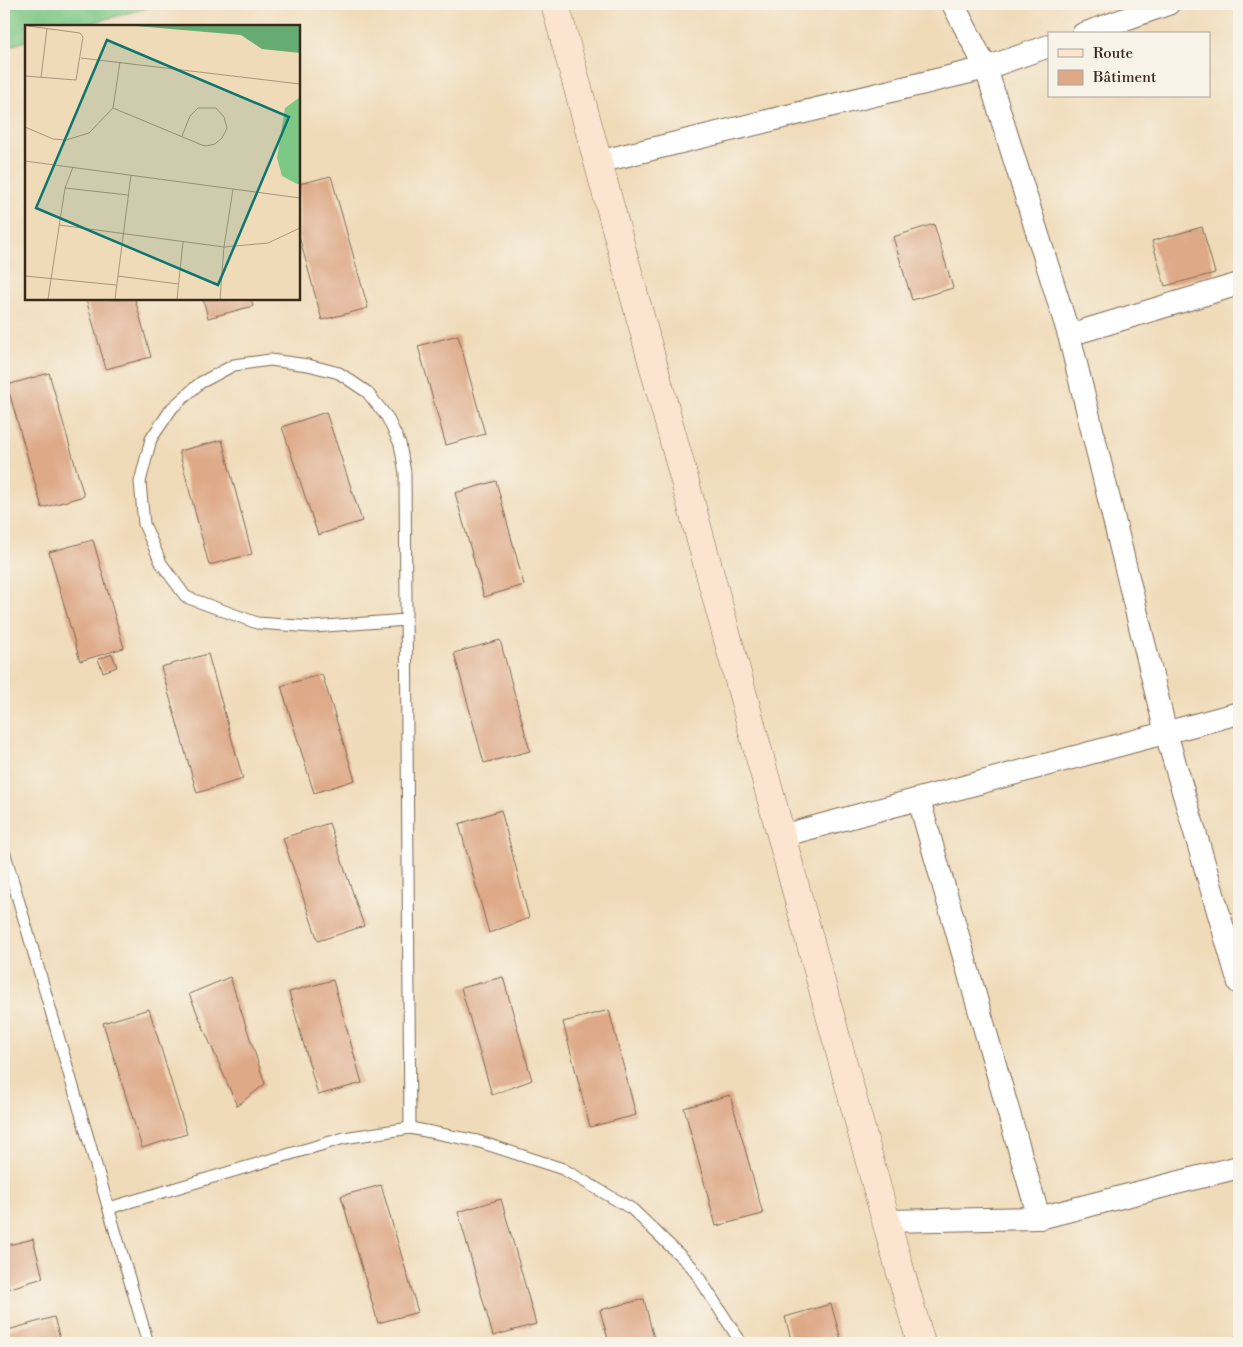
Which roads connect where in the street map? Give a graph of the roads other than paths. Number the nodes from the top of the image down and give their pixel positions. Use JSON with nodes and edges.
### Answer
{"nodes":[{"id":1,"x":555,"y":4,"type":"edge"},
{"id":2,"x":952,"y":4,"type":"edge"},
{"id":3,"x":1168,"y":4,"type":"edge"},
{"id":4,"x":1089,"y":32,"type":"edge"},
{"id":5,"x":1048,"y":46,"type":"edge"},
{"id":6,"x":986,"y":68,"type":"junction"},
{"id":7,"x":598,"y":162,"type":"junction"},
{"id":8,"x":1239,"y":284,"type":"edge"},
{"id":9,"x":1069,"y":335,"type":"junction"},
{"id":10,"x":406,"y":620,"type":"junction"},
{"id":11,"x":1239,"y":713,"type":"edge"},
{"id":12,"x":1166,"y":733,"type":"junction"},
{"id":13,"x":919,"y":800,"type":"junction"},
{"id":14,"x":781,"y":836,"type":"junction"},
{"id":15,"x":4,"y":851,"type":"edge"},
{"id":16,"x":1239,"y":983,"type":"edge"},
{"id":17,"x":410,"y":1128,"type":"junction"},
{"id":18,"x":1239,"y":1167,"type":"edge"},
{"id":19,"x":108,"y":1208,"type":"junction"},
{"id":20,"x":1038,"y":1218,"type":"junction"},
{"id":21,"x":886,"y":1221,"type":"junction"},
{"id":22,"x":148,"y":1343,"type":"edge"},
{"id":23,"x":740,"y":1343,"type":"edge"},
{"id":24,"x":921,"y":1343,"type":"edge"}],
"edges":[{"from":1,"to":7,"type":"street"},
{"from":2,"to":6,"type":"street"},
{"from":3,"to":4,"type":"street"},
{"from":5,"to":6,"type":"street"},
{"from":6,"to":7,"type":"street"},
{"from":6,"to":9,"type":"street"},
{"from":7,"to":14,"type":"street"},
{"from":8,"to":9,"type":"street"},
{"from":9,"to":12,"type":"street"},
{"from":10,"to":10,"type":"lane"},
{"from":10,"to":17,"type":"lane"},
{"from":11,"to":12,"type":"street"},
{"from":12,"to":13,"type":"street"},
{"from":12,"to":16,"type":"street"},
{"from":13,"to":14,"type":"street"},
{"from":13,"to":20,"type":"street"},
{"from":14,"to":21,"type":"street"},
{"from":15,"to":19,"type":"lane"},
{"from":17,"to":19,"type":"lane"},
{"from":17,"to":23,"type":"lane"},
{"from":18,"to":20,"type":"street"},
{"from":19,"to":22,"type":"lane"},
{"from":20,"to":21,"type":"street"},
{"from":21,"to":24,"type":"street"}]}
